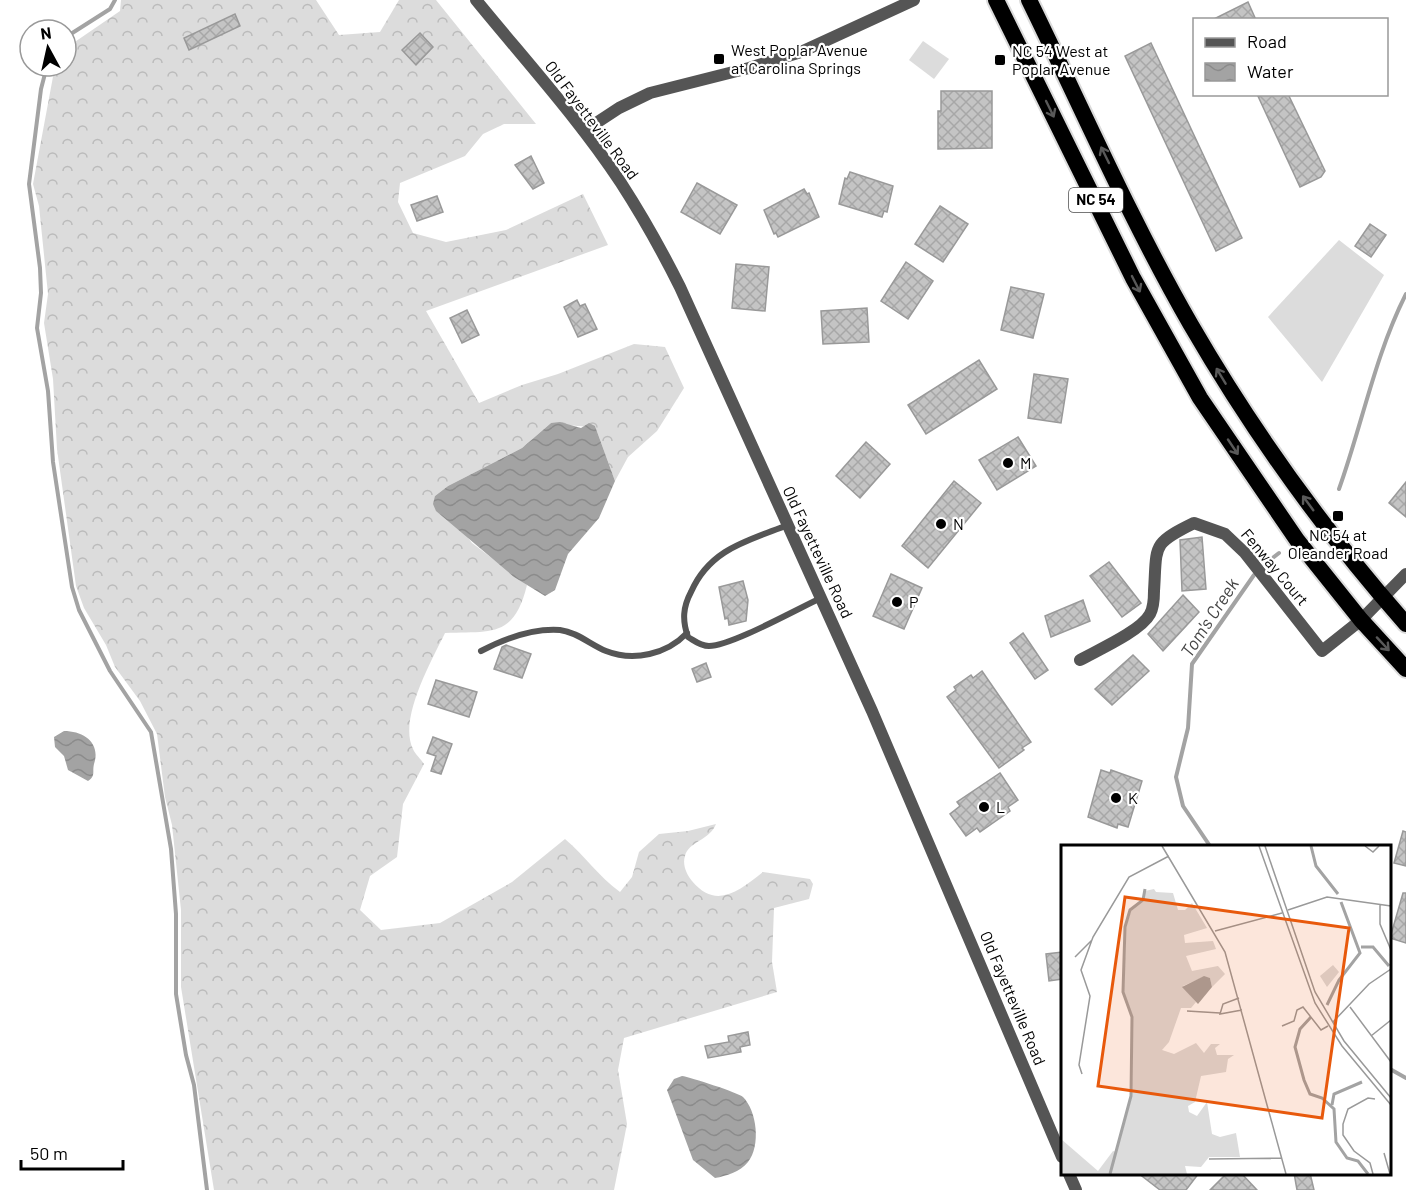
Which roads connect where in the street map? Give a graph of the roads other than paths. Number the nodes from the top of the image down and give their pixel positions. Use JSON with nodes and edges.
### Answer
{"nodes":[{"id":1,"x":476,"y":0,"type":"edge"},
{"id":2,"x":914,"y":0,"type":"edge"},
{"id":3,"x":996,"y":0,"type":"edge"},
{"id":4,"x":1029,"y":0,"type":"edge"},
{"id":5,"x":584,"y":131,"type":"junction"},
{"id":6,"x":788,"y":525,"type":"junction"},
{"id":7,"x":1406,"y":574,"type":"edge"},
{"id":8,"x":821,"y":598,"type":"junction"},
{"id":9,"x":1384,"y":598,"type":"junction"},
{"id":10,"x":1360,"y":620,"type":"junction"},
{"id":11,"x":1406,"y":624,"type":"edge"},
{"id":12,"x":687,"y":633,"type":"junction"},
{"id":13,"x":481,"y":651,"type":"dead end"},
{"id":14,"x":1080,"y":660,"type":"dead end"},
{"id":15,"x":1406,"y":669,"type":"edge"},
{"id":16,"x":1061,"y":1155,"type":"edge"},
{"id":17,"x":1070,"y":1175,"type":"edge"},
{"id":18,"x":1076,"y":1190,"type":"edge"}],
"edges":[{"from":1,"to":5,"type":"street","name":"Old Fayetteville Road"},
{"from":2,"to":5,"type":"street"},
{"from":3,"to":10,"type":"highway","number":"NC 54","one_way":true},
{"from":9,"to":4,"type":"highway","number":"NC 54","one_way":true},
{"from":5,"to":6,"type":"street","name":"Old Fayetteville Road"},
{"from":6,"to":8,"type":"street","name":"Old Fayetteville Road"},
{"from":6,"to":12,"type":"lane"},
{"from":7,"to":9,"type":"street"},
{"from":8,"to":12,"type":"lane"},
{"from":8,"to":16,"type":"street","name":"Old Fayetteville Road"},
{"from":9,"to":10,"type":"street"},
{"from":9,"to":11,"type":"highway","number":"NC 54"},
{"from":10,"to":14,"type":"street","name":"Fenway Court"},
{"from":10,"to":15,"type":"highway","number":"NC 54","one_way":true},
{"from":12,"to":13,"type":"lane"},
{"from":17,"to":18,"type":"street"}]}
